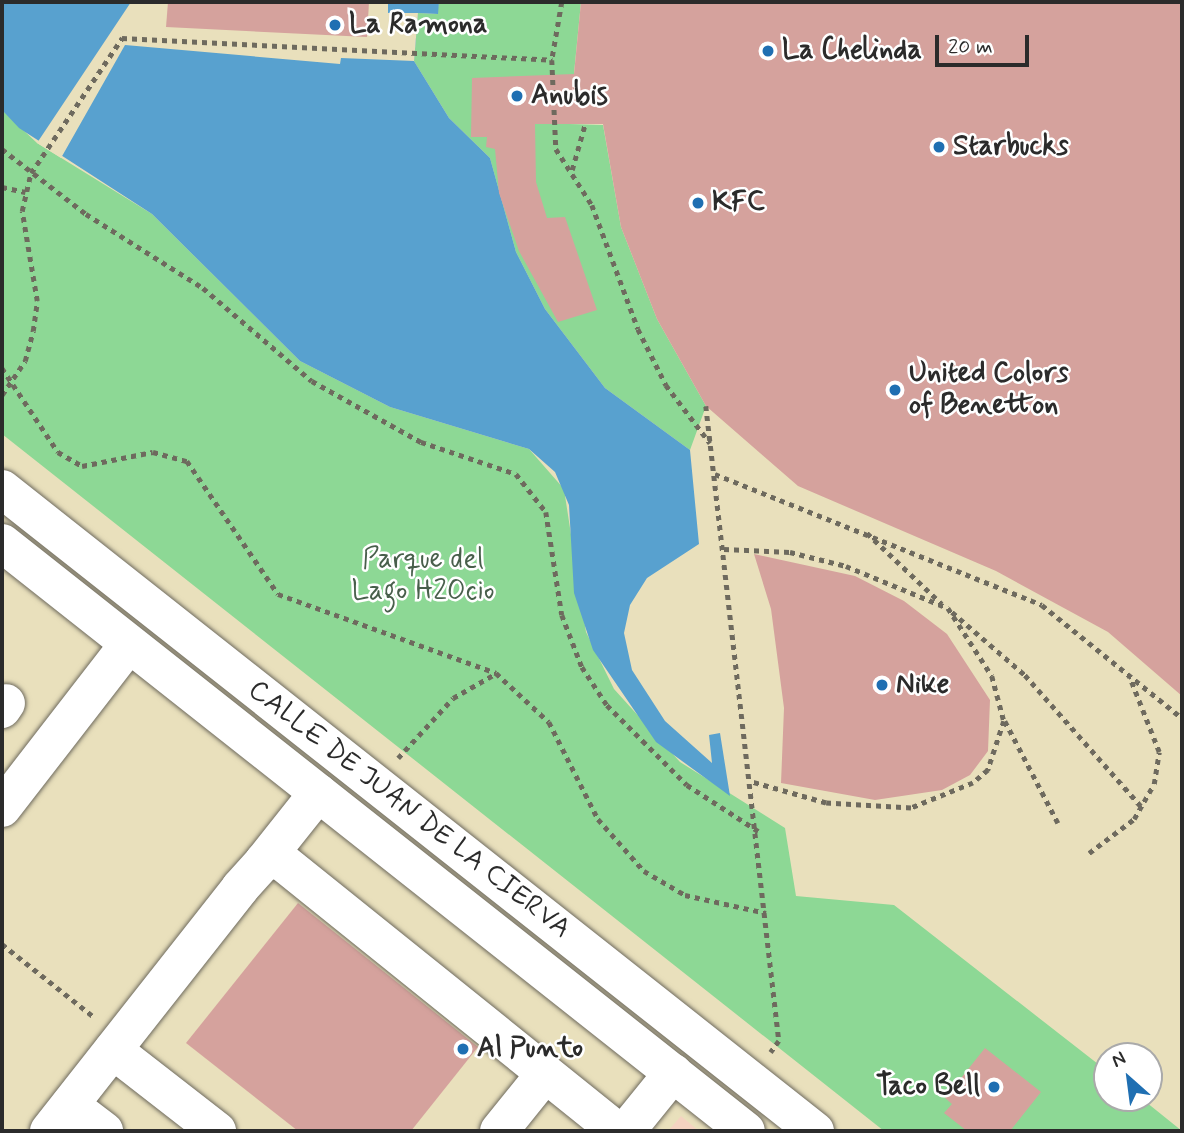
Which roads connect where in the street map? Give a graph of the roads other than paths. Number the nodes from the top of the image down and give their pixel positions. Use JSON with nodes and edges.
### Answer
{"nodes":[{"id":1,"x":2,"y":489,"type":"edge"},
{"id":2,"x":2,"y":543,"type":"edge"},
{"id":3,"x":128,"y":645,"type":"junction"},
{"id":4,"x":318,"y":793,"type":"junction"},
{"id":5,"x":2,"y":808,"type":"edge"},
{"id":6,"x":264,"y":861,"type":"junction"},
{"id":7,"x":117,"y":1044,"type":"junction"},
{"id":8,"x":673,"y":1073,"type":"junction"},
{"id":9,"x":545,"y":1074,"type":"junction"},
{"id":10,"x":60,"y":1118,"type":"edge"},
{"id":11,"x":104,"y":1131,"type":"edge"},
{"id":12,"x":217,"y":1131,"type":"edge"},
{"id":13,"x":499,"y":1131,"type":"edge"},
{"id":14,"x":617,"y":1131,"type":"edge"},
{"id":15,"x":626,"y":1131,"type":"edge"},
{"id":16,"x":746,"y":1131,"type":"edge"},
{"id":17,"x":815,"y":1131,"type":"edge"}],
"edges":[{"from":1,"to":17,"type":"street","name":"CALLE DE JUAN DE LA CIERVA"},
{"from":2,"to":3,"type":"street","name":"CALLE DE JUAN DE LA CIERVA"},
{"from":3,"to":4,"type":"street","name":"CALLE DE JUAN DE LA CIERVA"},
{"from":3,"to":5,"type":"street"},
{"from":4,"to":6,"type":"street"},
{"from":4,"to":8,"type":"street","name":"CALLE DE JUAN DE LA CIERVA"},
{"from":6,"to":7,"type":"street"},
{"from":6,"to":9,"type":"street"},
{"from":7,"to":10,"type":"street"},
{"from":7,"to":12,"type":"street"},
{"from":8,"to":15,"type":"street"},
{"from":8,"to":16,"type":"street","name":"CALLE DE JUAN DE LA CIERVA"},
{"from":9,"to":13,"type":"street"},
{"from":9,"to":14,"type":"street"},
{"from":10,"to":11,"type":"street"}]}
